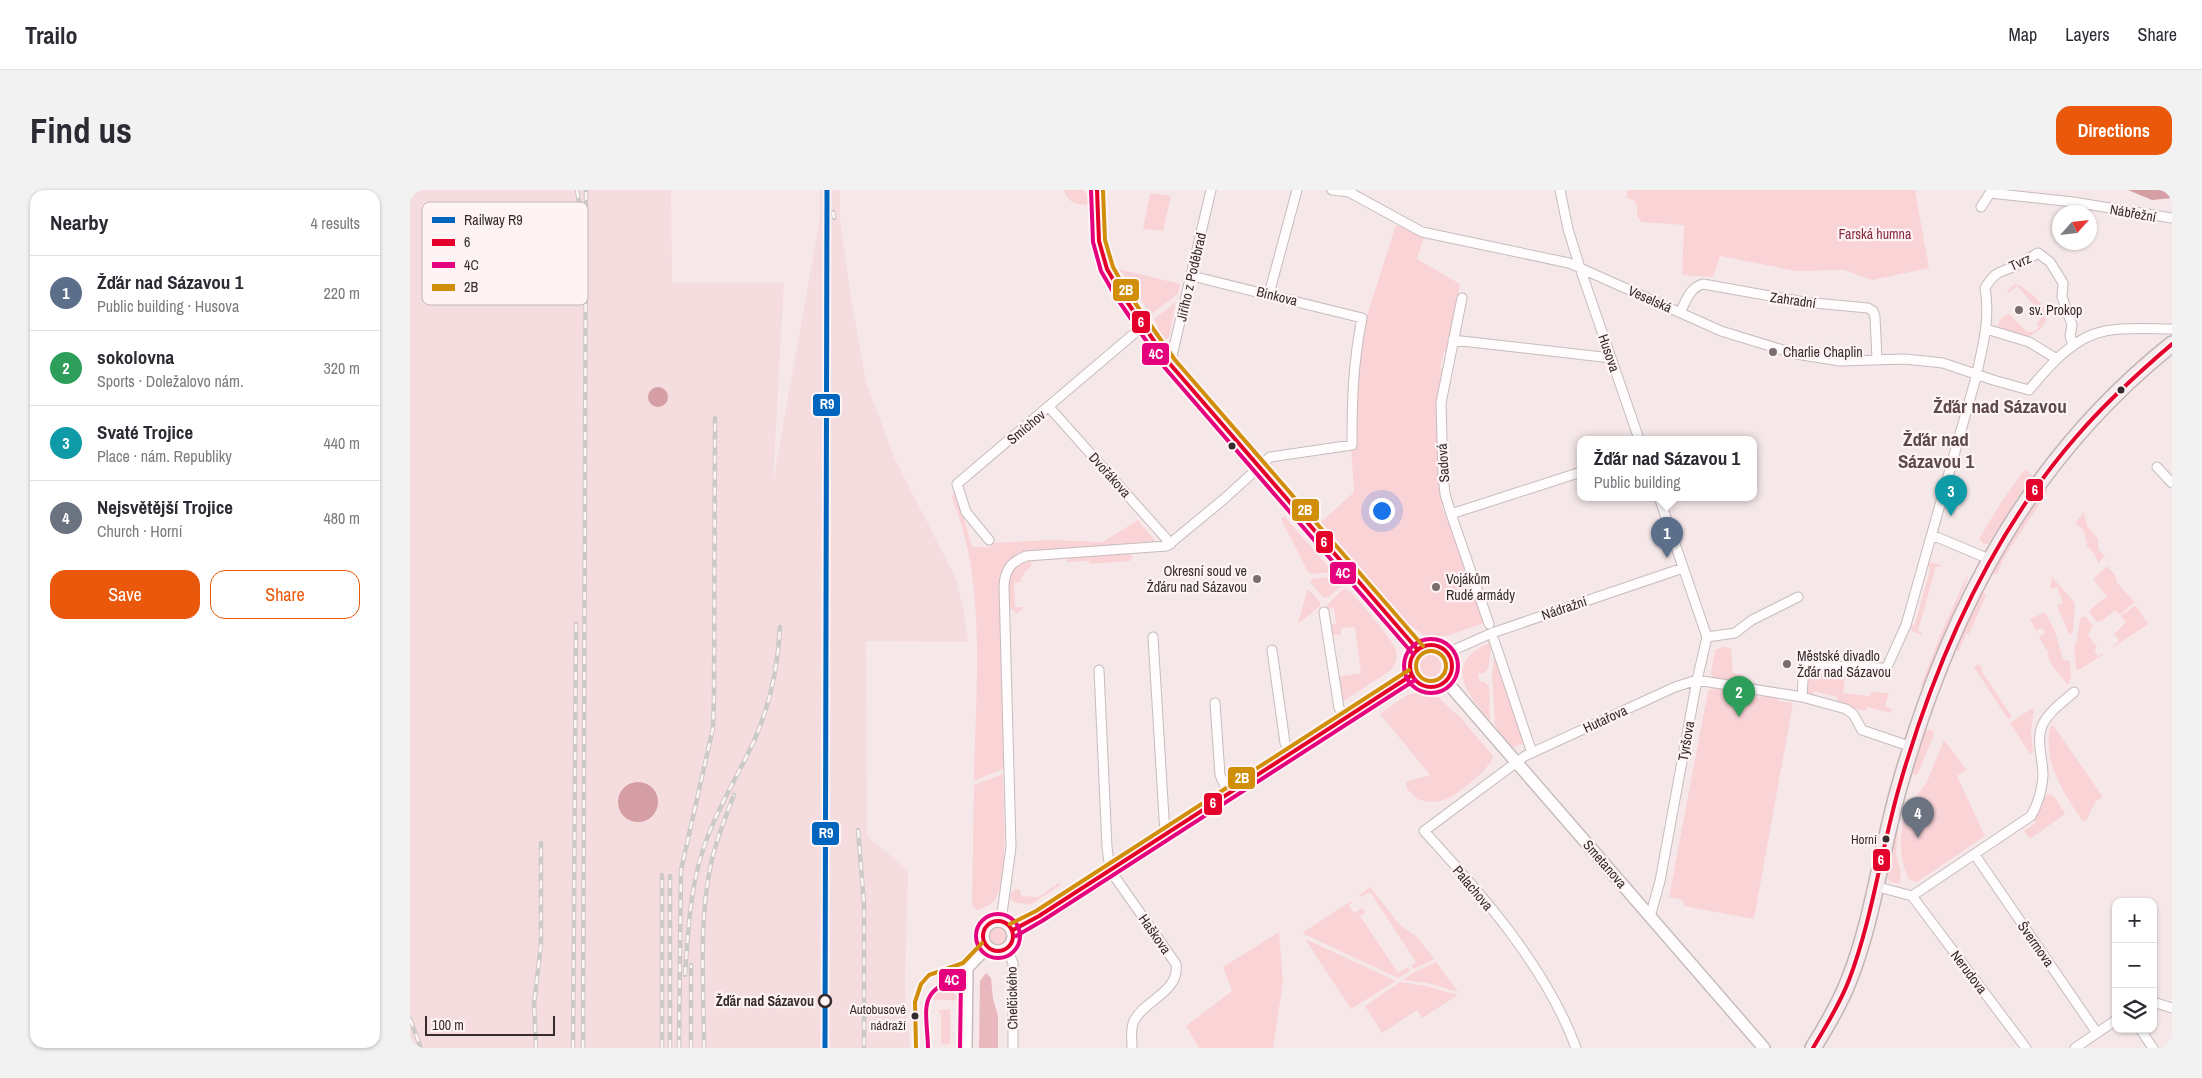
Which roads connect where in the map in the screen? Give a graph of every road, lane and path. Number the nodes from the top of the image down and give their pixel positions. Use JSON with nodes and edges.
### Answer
{"nodes":[{"id":1,"x":1097,"y":190,"type":"edge"},
{"id":2,"x":1211,"y":190,"type":"edge"},
{"id":3,"x":1297,"y":190,"type":"edge"},
{"id":4,"x":1332,"y":190,"type":"edge"},
{"id":5,"x":1560,"y":190,"type":"edge"},
{"id":6,"x":1349,"y":191,"type":"edge"},
{"id":7,"x":1981,"y":207,"type":"dead end"},
{"id":8,"x":2172,"y":218,"type":"edge"},
{"id":9,"x":1580,"y":268,"type":"junction"},
{"id":10,"x":1192,"y":276,"type":"junction"},
{"id":11,"x":1269,"y":294,"type":"junction"},
{"id":12,"x":1462,"y":298,"type":"dead end"},
{"id":13,"x":1680,"y":312,"type":"junction"},
{"id":14,"x":1144,"y":326,"type":"junction"},
{"id":15,"x":2172,"y":328,"type":"edge"},
{"id":16,"x":1986,"y":329,"type":"junction"},
{"id":17,"x":1454,"y":340,"type":"junction"},
{"id":18,"x":2172,"y":344,"type":"edge"},
{"id":19,"x":2073,"y":346,"type":"junction"},
{"id":20,"x":1611,"y":358,"type":"junction"},
{"id":21,"x":2057,"y":359,"type":"junction"},
{"id":22,"x":1877,"y":360,"type":"junction"},
{"id":23,"x":1170,"y":364,"type":"junction"},
{"id":24,"x":1978,"y":371,"type":"junction"},
{"id":25,"x":1049,"y":407,"type":"junction"},
{"id":26,"x":1638,"y":436,"type":"edge"},
{"id":27,"x":2157,"y":467,"type":"dead end"},
{"id":28,"x":1258,"y":468,"type":"junction"},
{"id":29,"x":1577,"y":473,"type":"edge"},
{"id":30,"x":2172,"y":483,"type":"edge"},
{"id":31,"x":1660,"y":501,"type":"edge"},
{"id":32,"x":1451,"y":514,"type":"junction"},
{"id":33,"x":1932,"y":535,"type":"junction"},
{"id":34,"x":989,"y":540,"type":"dead end"},
{"id":35,"x":1171,"y":544,"type":"junction"},
{"id":36,"x":1989,"y":560,"type":"junction"},
{"id":37,"x":1683,"y":568,"type":"junction"},
{"id":38,"x":1798,"y":597,"type":"dead end"},
{"id":39,"x":1324,"y":612,"type":"dead end"},
{"id":40,"x":1489,"y":624,"type":"dead end"},
{"id":41,"x":1152,"y":637,"type":"dead end"},
{"id":42,"x":1707,"y":637,"type":"junction"},
{"id":43,"x":1494,"y":640,"type":"dead end"},
{"id":44,"x":1272,"y":650,"type":"dead end"},
{"id":45,"x":1418,"y":650,"type":"junction"},
{"id":46,"x":1447,"y":652,"type":"junction"},
{"id":47,"x":1099,"y":670,"type":"dead end"},
{"id":48,"x":1412,"y":675,"type":"junction"},
{"id":49,"x":1697,"y":680,"type":"junction"},
{"id":50,"x":1446,"y":681,"type":"junction"},
{"id":51,"x":2074,"y":692,"type":"dead end"},
{"id":52,"x":1802,"y":697,"type":"junction"},
{"id":53,"x":1215,"y":703,"type":"dead end"},
{"id":54,"x":1345,"y":718,"type":"junction"},
{"id":55,"x":1912,"y":747,"type":"junction"},
{"id":56,"x":1290,"y":753,"type":"junction"},
{"id":57,"x":1532,"y":753,"type":"junction"},
{"id":58,"x":1516,"y":762,"type":"junction"},
{"id":59,"x":1228,"y":793,"type":"junction"},
{"id":60,"x":1165,"y":834,"type":"junction"},
{"id":61,"x":1974,"y":855,"type":"junction"},
{"id":62,"x":1110,"y":870,"type":"junction"},
{"id":63,"x":1875,"y":886,"type":"junction"},
{"id":64,"x":1912,"y":896,"type":"junction"},
{"id":65,"x":1650,"y":917,"type":"junction"},
{"id":66,"x":1001,"y":921,"type":"junction"},
{"id":67,"x":1012,"y":930,"type":"junction"},
{"id":68,"x":987,"y":947,"type":"junction"},
{"id":69,"x":1006,"y":950,"type":"junction"},
{"id":70,"x":2157,"y":1003,"type":"edge"},
{"id":71,"x":2172,"y":1008,"type":"edge"},
{"id":72,"x":2112,"y":1023,"type":"edge"},
{"id":73,"x":2097,"y":1033,"type":"junction"},
{"id":74,"x":2143,"y":1033,"type":"edge"},
{"id":75,"x":966,"y":1048,"type":"edge"},
{"id":76,"x":1013,"y":1048,"type":"edge"},
{"id":77,"x":1132,"y":1048,"type":"edge"},
{"id":78,"x":1576,"y":1048,"type":"edge"},
{"id":79,"x":1764,"y":1048,"type":"edge"},
{"id":80,"x":1813,"y":1048,"type":"edge"},
{"id":81,"x":2026,"y":1048,"type":"edge"},
{"id":82,"x":2075,"y":1048,"type":"edge"},
{"id":83,"x":2154,"y":1048,"type":"edge"}],
"edges":[{"from":1,"to":14,"type":"street"},
{"from":2,"to":10,"type":"street","name":"Jiřího z Poděbrad"},
{"from":3,"to":11,"type":"street"},
{"from":4,"to":6,"type":"street","name":"Veselská"},
{"from":5,"to":9,"type":"street","name":"Husova"},
{"from":6,"to":9,"type":"street","name":"Veselská"},
{"from":7,"to":8,"type":"street","name":"Nábřežní"},
{"from":9,"to":13,"type":"street","name":"Veselská"},
{"from":9,"to":20,"type":"street","name":"Husova"},
{"from":10,"to":11,"type":"street","name":"Binkova"},
{"from":10,"to":23,"type":"street","name":"Jiřího z Poděbrad"},
{"from":11,"to":28,"type":"street","name":"Binkova"},
{"from":12,"to":17,"type":"street","name":"Sadová"},
{"from":13,"to":22,"type":"street","name":"Veselská"},
{"from":13,"to":22,"type":"street","name":"Zahradní"},
{"from":14,"to":23,"type":"street"},
{"from":14,"to":25,"type":"street","name":"Smíchov"},
{"from":15,"to":19,"type":"street"},
{"from":16,"to":19,"type":"street","name":"Tvrz"},
{"from":16,"to":21,"type":"street"},
{"from":16,"to":24,"type":"street","name":"Tvrz"},
{"from":17,"to":20,"type":"street"},
{"from":17,"to":32,"type":"street","name":"Sadová"},
{"from":18,"to":36,"type":"main road"},
{"from":19,"to":21,"type":"street"},
{"from":20,"to":26,"type":"street","name":"Husova"},
{"from":21,"to":24,"type":"street","name":"Veselská"},
{"from":22,"to":24,"type":"street","name":"Veselská"},
{"from":23,"to":28,"type":"street"},
{"from":24,"to":33,"type":"street","name":"Tvrz"},
{"from":25,"to":34,"type":"street","name":"Smíchov"},
{"from":25,"to":35,"type":"street","name":"Dvořákova"},
{"from":27,"to":30,"type":"street"},
{"from":28,"to":35,"type":"street"},
{"from":28,"to":45,"type":"street"},
{"from":29,"to":32,"type":"street"},
{"from":31,"to":37,"type":"street"},
{"from":32,"to":40,"type":"street","name":"Sadová"},
{"from":33,"to":36,"type":"street"},
{"from":33,"to":52,"type":"street","name":"Tvrz"},
{"from":35,"to":66,"type":"street"},
{"from":36,"to":55,"type":"main road"},
{"from":37,"to":42,"type":"street"},
{"from":37,"to":46,"type":"street","name":"Nádražní"},
{"from":38,"to":42,"type":"street"},
{"from":39,"to":54,"type":"street"},
{"from":41,"to":60,"type":"street"},
{"from":42,"to":49,"type":"street","name":"Tyršova"},
{"from":43,"to":57,"type":"street"},
{"from":44,"to":56,"type":"street"},
{"from":45,"to":46,"type":"street"},
{"from":45,"to":48,"type":"street"},
{"from":46,"to":50,"type":"street"},
{"from":47,"to":62,"type":"street"},
{"from":48,"to":50,"type":"street"},
{"from":48,"to":54,"type":"street"},
{"from":49,"to":52,"type":"street"},
{"from":49,"to":57,"type":"street","name":"Hutařova"},
{"from":49,"to":65,"type":"street","name":"Tyršova"},
{"from":50,"to":58,"type":"street","name":"Smetanova"},
{"from":51,"to":61,"type":"street"},
{"from":52,"to":55,"type":"street"},
{"from":53,"to":59,"type":"street"},
{"from":54,"to":56,"type":"street"},
{"from":55,"to":63,"type":"main road"},
{"from":56,"to":59,"type":"street"},
{"from":57,"to":58,"type":"street","name":"Hutařova"},
{"from":58,"to":65,"type":"street","name":"Smetanova"},
{"from":58,"to":78,"type":"street","name":"Palachova"},
{"from":59,"to":60,"type":"street"},
{"from":60,"to":62,"type":"street"},
{"from":61,"to":64,"type":"street"},
{"from":61,"to":73,"type":"street","name":"Švermova"},
{"from":62,"to":67,"type":"street"},
{"from":62,"to":77,"type":"street","name":"Haškova"},
{"from":63,"to":64,"type":"street"},
{"from":63,"to":80,"type":"main road"},
{"from":64,"to":81,"type":"street","name":"Nerudova"},
{"from":65,"to":79,"type":"street","name":"Smetanova"},
{"from":66,"to":67,"type":"street"},
{"from":66,"to":68,"type":"street"},
{"from":67,"to":69,"type":"street","name":"Chelčického"},
{"from":68,"to":69,"type":"street","name":"Chelčického"},
{"from":68,"to":75,"type":"street"},
{"from":69,"to":76,"type":"street","name":"Chelčického"},
{"from":70,"to":71,"type":"street"},
{"from":72,"to":73,"type":"street"},
{"from":73,"to":82,"type":"street"},
{"from":74,"to":83,"type":"street"}]}
